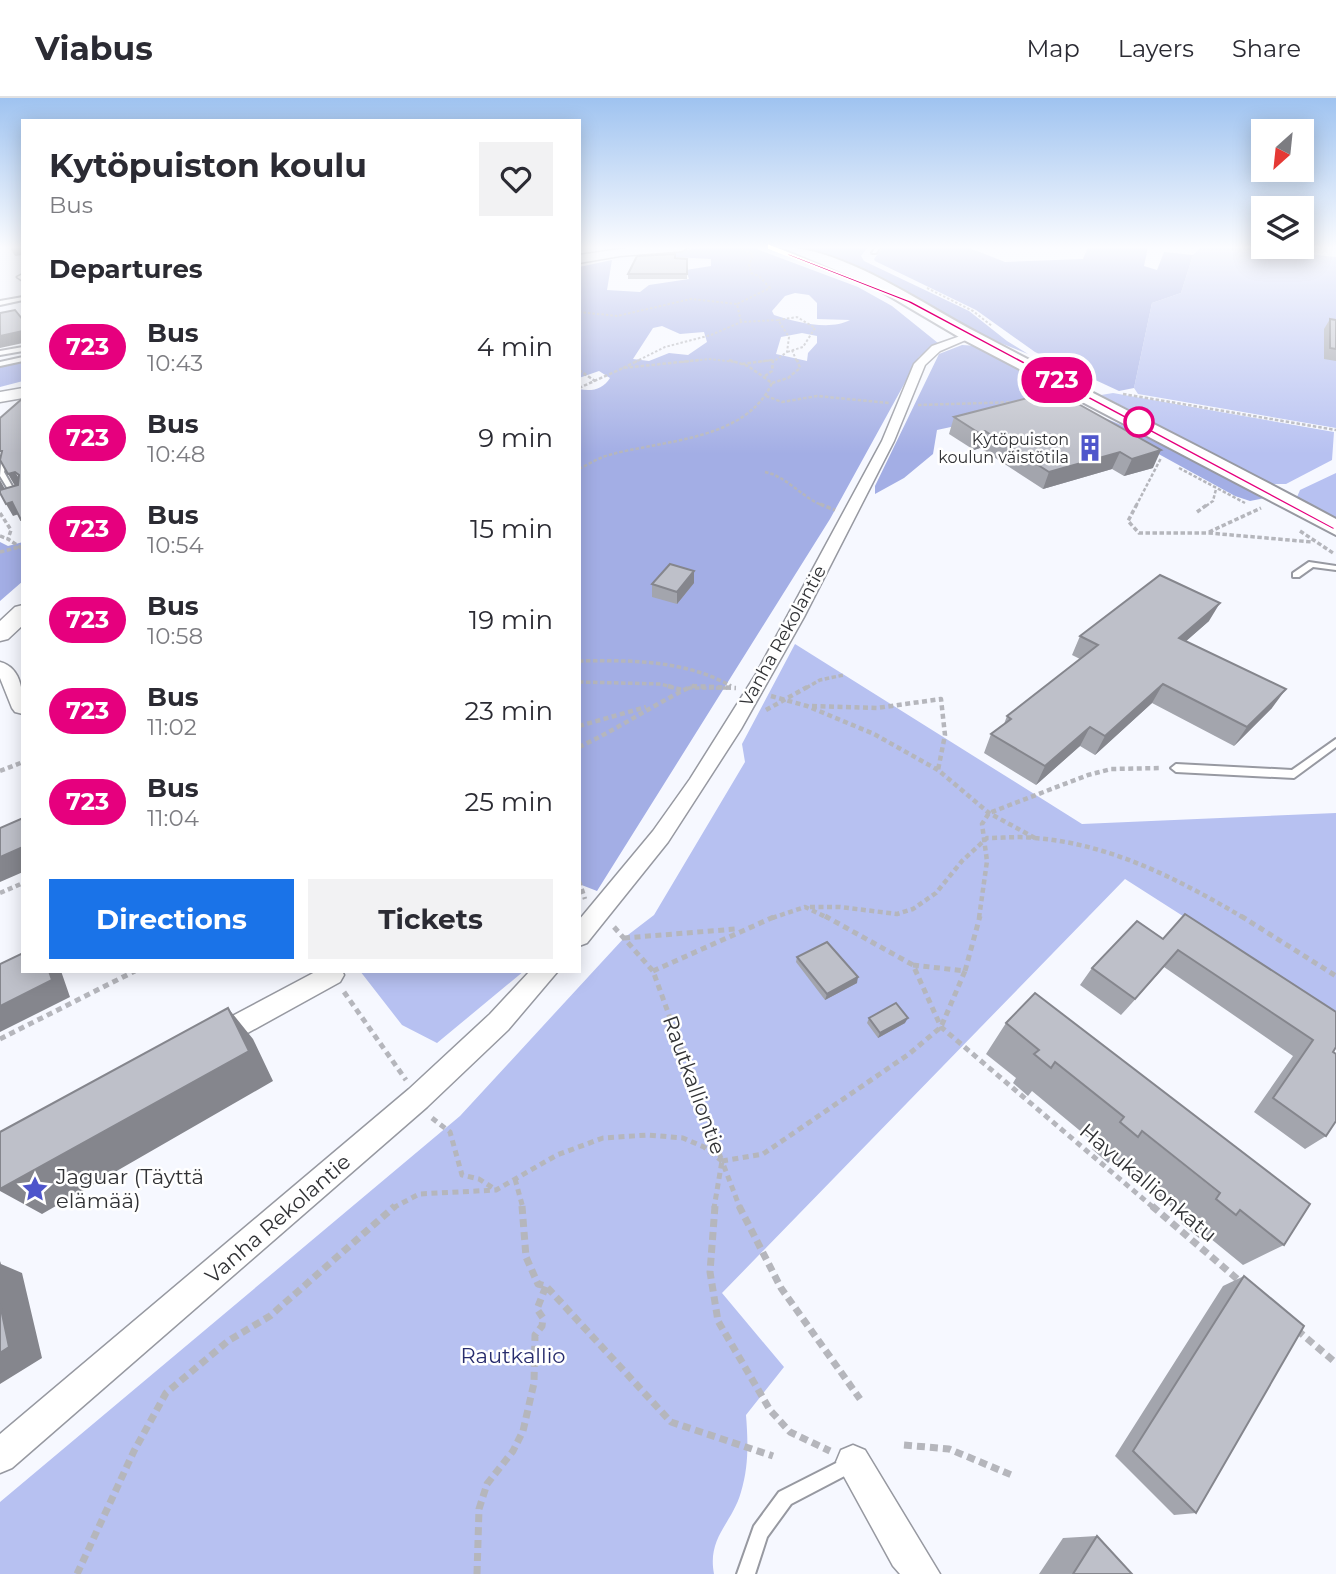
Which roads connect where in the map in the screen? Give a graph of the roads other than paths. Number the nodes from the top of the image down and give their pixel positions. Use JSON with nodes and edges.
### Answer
{"nodes":[{"id":1,"x":934,"y":316,"type":"edge"},
{"id":2,"x":970,"y":336,"type":"junction"},
{"id":3,"x":21,"y":349,"type":"edge"},
{"id":4,"x":0,"y":353,"type":"edge"},
{"id":5,"x":21,"y":359,"type":"edge"},
{"id":6,"x":0,"y":364,"type":"edge"},
{"id":7,"x":21,"y":393,"type":"edge"},
{"id":8,"x":0,"y":397,"type":"edge"},
{"id":9,"x":3,"y":464,"type":"edge"},
{"id":10,"x":12,"y":494,"type":"edge"},
{"id":11,"x":1336,"y":528,"type":"edge"},
{"id":12,"x":1336,"y":568,"type":"edge"},
{"id":13,"x":1296,"y":575,"type":"dead end"},
{"id":14,"x":21,"y":614,"type":"edge"},
{"id":15,"x":0,"y":634,"type":"edge"},
{"id":16,"x":0,"y":668,"type":"edge"},
{"id":17,"x":21,"y":708,"type":"edge"},
{"id":18,"x":1336,"y":742,"type":"edge"},
{"id":19,"x":1176,"y":768,"type":"road end"},
{"id":20,"x":581,"y":934,"type":"edge"},
{"id":21,"x":544,"y":973,"type":"edge"},
{"id":22,"x":332,"y":975,"type":"road end"},
{"id":23,"x":191,"y":1051,"type":"edge"},
{"id":24,"x":0,"y":1457,"type":"edge"},
{"id":25,"x":853,"y":1462,"type":"joint"},
{"id":26,"x":746,"y":1574,"type":"edge"},
{"id":27,"x":922,"y":1574,"type":"edge"}],
"edges":[{"from":1,"to":2,"type":"main road"},
{"from":2,"to":11,"type":"main road"},
{"from":2,"to":20,"type":"street","name":"Vanha Rekolantie"},
{"from":3,"to":4,"type":"lane"},
{"from":5,"to":6,"type":"lane"},
{"from":7,"to":8,"type":"main road"},
{"from":9,"to":10,"type":"lane"},
{"from":12,"to":13,"type":"lane"},
{"from":14,"to":15,"type":"main road"},
{"from":16,"to":17,"type":"street"},
{"from":18,"to":19,"type":"lane"},
{"from":21,"to":24,"type":"street","name":"Vanha Rekolantie"},
{"from":22,"to":23,"type":"street"},
{"from":25,"to":26,"type":"lane"},
{"from":25,"to":27,"type":"street"}]}
